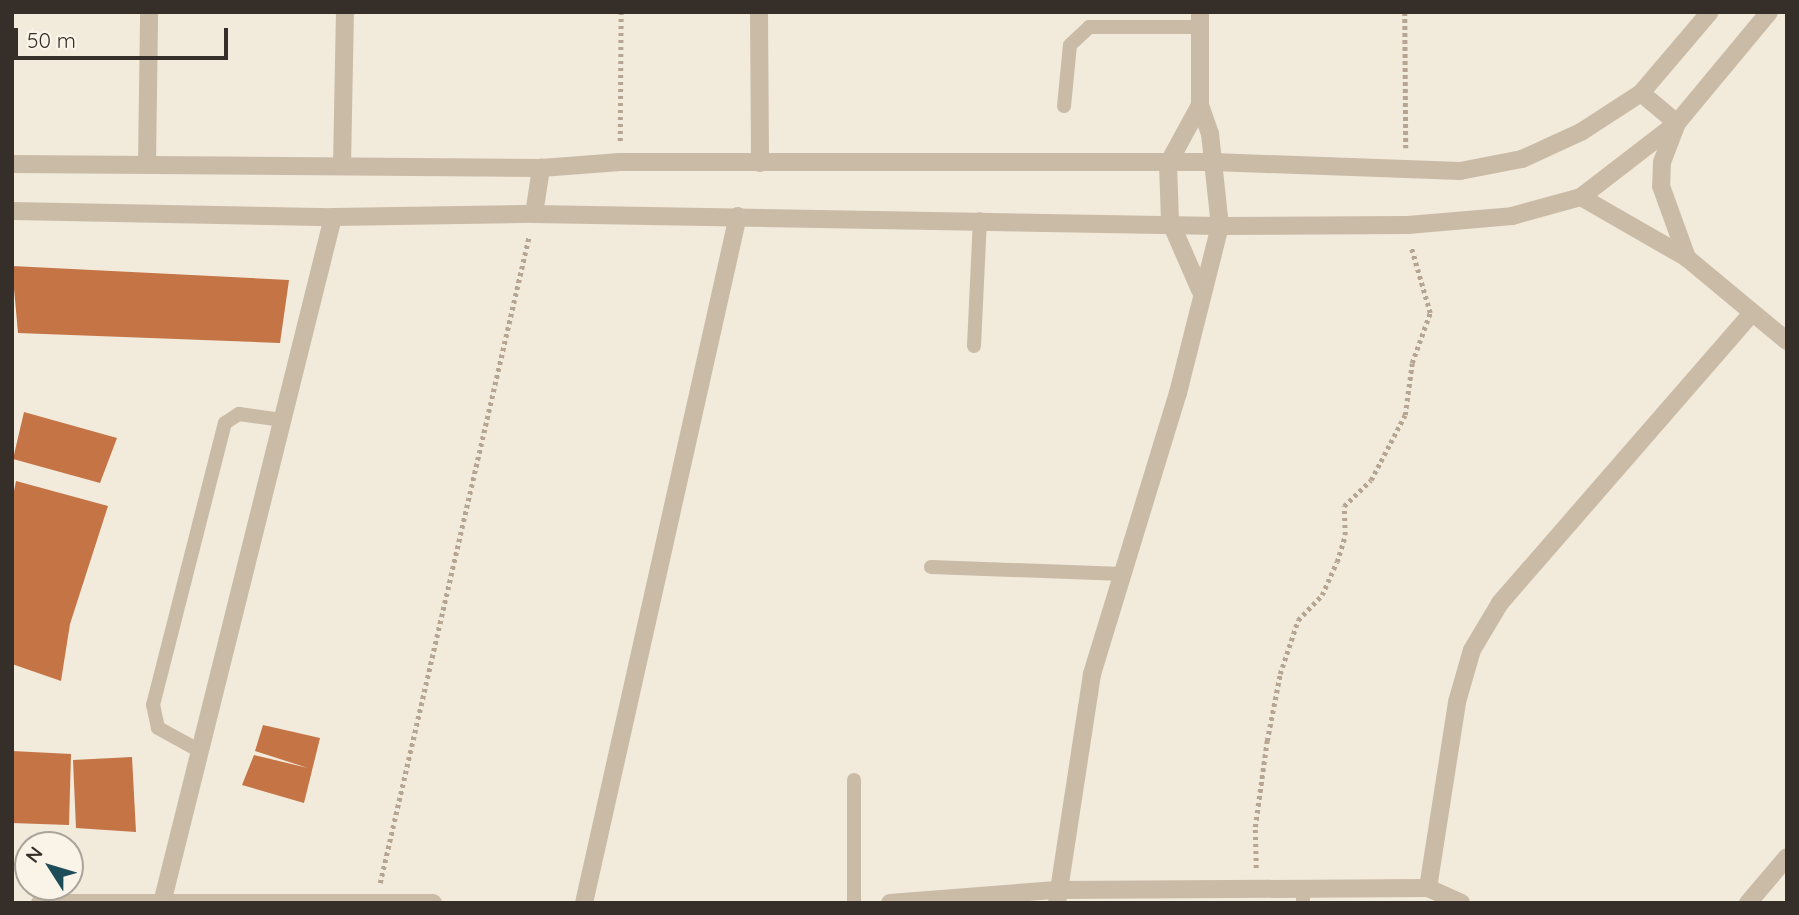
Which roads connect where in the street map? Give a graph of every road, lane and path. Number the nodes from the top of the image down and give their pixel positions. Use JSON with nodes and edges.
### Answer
{"nodes":[{"id":1,"x":149,"y":12,"type":"edge"},
{"id":2,"x":345,"y":12,"type":"edge"},
{"id":3,"x":621,"y":12,"type":"edge"},
{"id":4,"x":759,"y":12,"type":"edge"},
{"id":5,"x":1405,"y":12,"type":"edge"},
{"id":6,"x":1710,"y":12,"type":"edge"},
{"id":7,"x":1769,"y":12,"type":"edge"},
{"id":8,"x":1200,"y":19,"type":"edge"},
{"id":9,"x":1642,"y":93,"type":"junction"},
{"id":10,"x":1200,"y":104,"type":"junction"},
{"id":11,"x":1064,"y":106,"type":"dead end"},
{"id":12,"x":1677,"y":123,"type":"junction"},
{"id":13,"x":620,"y":162,"type":"junction"},
{"id":14,"x":1213,"y":162,"type":"junction"},
{"id":15,"x":760,"y":163,"type":"junction"},
{"id":16,"x":12,"y":164,"type":"edge"},
{"id":17,"x":147,"y":164,"type":"junction"},
{"id":18,"x":1168,"y":164,"type":"junction"},
{"id":19,"x":342,"y":166,"type":"junction"},
{"id":20,"x":541,"y":168,"type":"junction"},
{"id":21,"x":1406,"y":170,"type":"junction"},
{"id":22,"x":1581,"y":197,"type":"junction"},
{"id":23,"x":12,"y":211,"type":"edge"},
{"id":24,"x":534,"y":214,"type":"junction"},
{"id":25,"x":738,"y":216,"type":"junction"},
{"id":26,"x":333,"y":217,"type":"junction"},
{"id":27,"x":980,"y":219,"type":"junction"},
{"id":28,"x":1170,"y":222,"type":"junction"},
{"id":29,"x":1408,"y":225,"type":"junction"},
{"id":30,"x":1220,"y":226,"type":"junction"},
{"id":31,"x":1687,"y":258,"type":"junction"},
{"id":32,"x":1200,"y":290,"type":"junction"},
{"id":33,"x":1751,"y":314,"type":"junction"},
{"id":34,"x":1787,"y":341,"type":"edge"},
{"id":35,"x":974,"y":346,"type":"dead end"},
{"id":36,"x":282,"y":420,"type":"junction"},
{"id":37,"x":931,"y":568,"type":"dead end"},
{"id":38,"x":1123,"y":574,"type":"junction"},
{"id":39,"x":200,"y":751,"type":"junction"},
{"id":40,"x":854,"y":780,"type":"dead end"},
{"id":41,"x":1787,"y":856,"type":"edge"},
{"id":42,"x":1428,"y":887,"type":"junction"},
{"id":43,"x":1256,"y":888,"type":"junction"},
{"id":44,"x":1297,"y":895,"type":"edge"},
{"id":45,"x":1173,"y":896,"type":"edge"},
{"id":46,"x":1056,"y":897,"type":"edge"},
{"id":47,"x":377,"y":901,"type":"junction"},
{"id":48,"x":40,"y":903,"type":"edge"},
{"id":49,"x":46,"y":903,"type":"edge"},
{"id":50,"x":162,"y":903,"type":"edge"},
{"id":51,"x":433,"y":903,"type":"edge"},
{"id":52,"x":584,"y":903,"type":"edge"},
{"id":53,"x":853,"y":903,"type":"edge"},
{"id":54,"x":890,"y":903,"type":"edge"},
{"id":55,"x":1461,"y":903,"type":"edge"},
{"id":56,"x":1748,"y":903,"type":"edge"}],
"edges":[{"from":1,"to":17,"type":"street"},
{"from":2,"to":19,"type":"street"},
{"from":3,"to":13,"type":"path"},
{"from":4,"to":15,"type":"street"},
{"from":5,"to":21,"type":"path"},
{"from":6,"to":9,"type":"street"},
{"from":7,"to":12,"type":"street"},
{"from":8,"to":10,"type":"street"},
{"from":8,"to":11,"type":"lane"},
{"from":9,"to":12,"type":"street"},
{"from":9,"to":21,"type":"street"},
{"from":10,"to":14,"type":"street"},
{"from":10,"to":18,"type":"street"},
{"from":12,"to":22,"type":"street"},
{"from":12,"to":31,"type":"street"},
{"from":13,"to":15,"type":"street"},
{"from":13,"to":20,"type":"street"},
{"from":14,"to":18,"type":"street"},
{"from":14,"to":21,"type":"street"},
{"from":14,"to":30,"type":"street"},
{"from":15,"to":18,"type":"street"},
{"from":16,"to":17,"type":"street"},
{"from":17,"to":19,"type":"street"},
{"from":18,"to":28,"type":"street"},
{"from":19,"to":20,"type":"street"},
{"from":20,"to":24,"type":"street"},
{"from":22,"to":29,"type":"street"},
{"from":22,"to":31,"type":"street"},
{"from":23,"to":26,"type":"street"},
{"from":24,"to":25,"type":"street"},
{"from":24,"to":26,"type":"street"},
{"from":24,"to":47,"type":"path"},
{"from":25,"to":27,"type":"street"},
{"from":25,"to":52,"type":"street"},
{"from":26,"to":36,"type":"street"},
{"from":27,"to":28,"type":"street"},
{"from":27,"to":35,"type":"lane"},
{"from":28,"to":30,"type":"street"},
{"from":28,"to":32,"type":"street"},
{"from":29,"to":30,"type":"street"},
{"from":29,"to":43,"type":"path"},
{"from":30,"to":32,"type":"street"},
{"from":31,"to":33,"type":"street"},
{"from":32,"to":38,"type":"street"},
{"from":33,"to":34,"type":"street"},
{"from":33,"to":42,"type":"street"},
{"from":36,"to":39,"type":"street"},
{"from":36,"to":39,"type":"lane"},
{"from":37,"to":38,"type":"lane"},
{"from":38,"to":46,"type":"street"},
{"from":39,"to":50,"type":"street"},
{"from":40,"to":53,"type":"lane"},
{"from":41,"to":56,"type":"street"},
{"from":42,"to":44,"type":"street"},
{"from":42,"to":55,"type":"street"},
{"from":43,"to":44,"type":"street"},
{"from":43,"to":45,"type":"street"},
{"from":45,"to":46,"type":"street"},
{"from":46,"to":54,"type":"street"},
{"from":47,"to":50,"type":"street"},
{"from":47,"to":51,"type":"street"},
{"from":48,"to":49,"type":"street"},
{"from":49,"to":50,"type":"street"}]}
